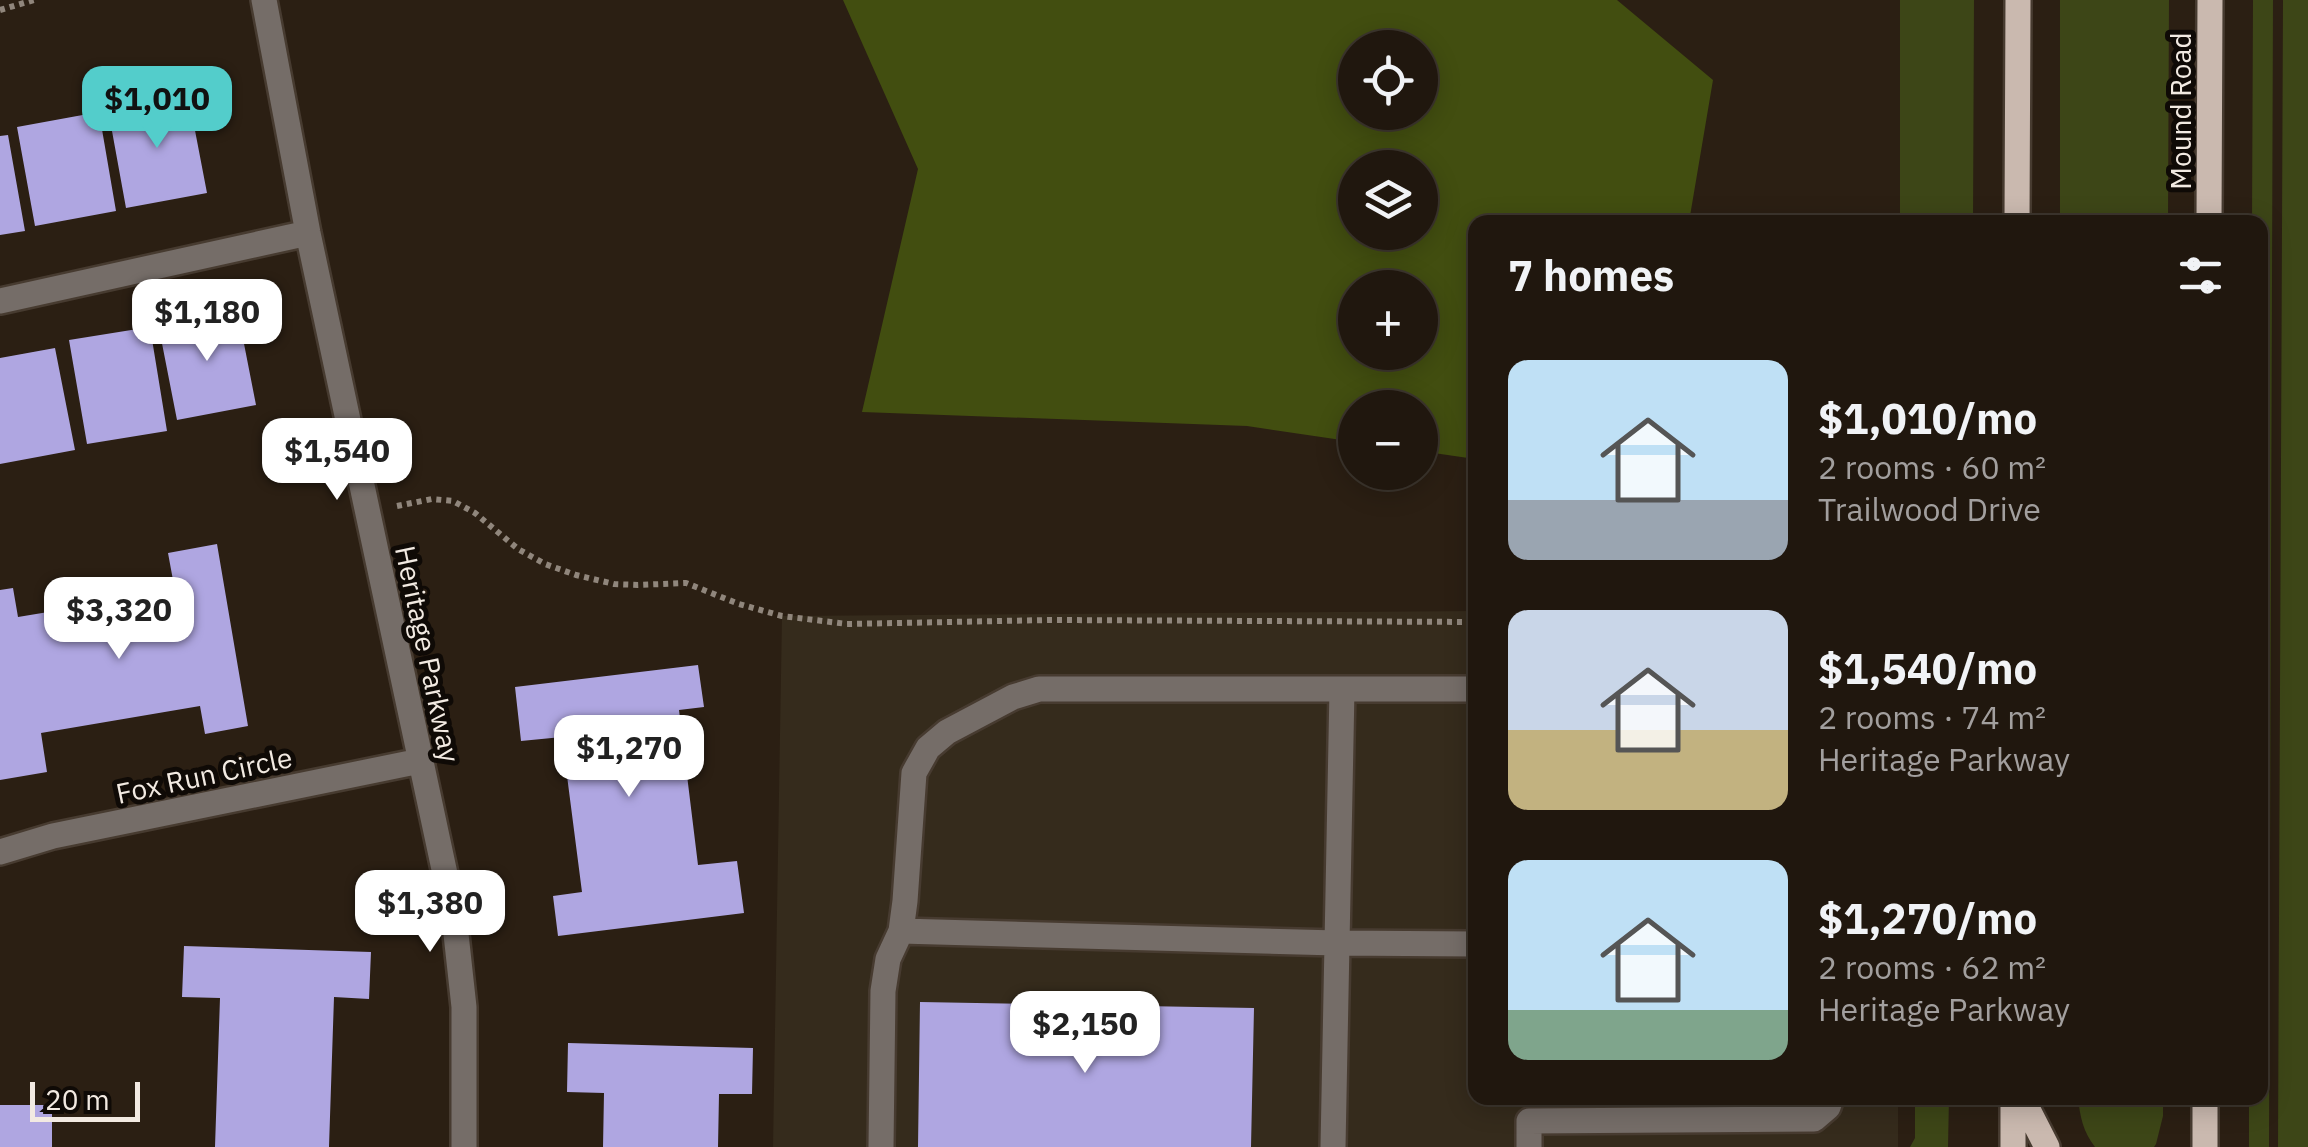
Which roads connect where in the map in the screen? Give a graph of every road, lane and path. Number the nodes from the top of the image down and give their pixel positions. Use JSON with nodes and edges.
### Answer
{"nodes":[{"id":1,"x":34,"y":0,"type":"edge"},
{"id":2,"x":264,"y":0,"type":"edge"},
{"id":3,"x":2018,"y":0,"type":"edge"},
{"id":4,"x":2210,"y":0,"type":"edge"},
{"id":5,"x":0,"y":10,"type":"edge"},
{"id":6,"x":2018,"y":215,"type":"edge"},
{"id":7,"x":2209,"y":215,"type":"edge"},
{"id":8,"x":308,"y":233,"type":"junction"},
{"id":9,"x":0,"y":301,"type":"edge"},
{"id":10,"x":367,"y":511,"type":"junction"},
{"id":11,"x":1468,"y":622,"type":"edge"},
{"id":12,"x":1342,"y":688,"type":"junction"},
{"id":13,"x":1468,"y":689,"type":"edge"},
{"id":14,"x":420,"y":761,"type":"junction"},
{"id":15,"x":0,"y":852,"type":"edge"},
{"id":16,"x":901,"y":931,"type":"junction"},
{"id":17,"x":1337,"y":943,"type":"junction"},
{"id":18,"x":1468,"y":944,"type":"edge"},
{"id":19,"x":1829,"y":1105,"type":"edge"},
{"id":20,"x":2012,"y":1105,"type":"edge"},
{"id":21,"x":2026,"y":1105,"type":"edge"},
{"id":22,"x":2205,"y":1105,"type":"edge"},
{"id":23,"x":1529,"y":1109,"type":"edge"},
{"id":24,"x":464,"y":1147,"type":"edge"},
{"id":25,"x":881,"y":1147,"type":"edge"},
{"id":26,"x":1332,"y":1147,"type":"edge"},
{"id":27,"x":1529,"y":1147,"type":"edge"},
{"id":28,"x":2012,"y":1147,"type":"edge"},
{"id":29,"x":2047,"y":1147,"type":"edge"},
{"id":30,"x":2205,"y":1147,"type":"edge"}],
"edges":[{"from":1,"to":5,"type":"path"},
{"from":2,"to":8,"type":"street","name":"Heritage Parkway"},
{"from":3,"to":6,"type":"main road"},
{"from":4,"to":7,"type":"main road","name":"Mound Road"},
{"from":8,"to":9,"type":"street"},
{"from":8,"to":10,"type":"street","name":"Heritage Parkway"},
{"from":10,"to":11,"type":"path"},
{"from":10,"to":14,"type":"street","name":"Heritage Parkway"},
{"from":12,"to":13,"type":"street"},
{"from":12,"to":16,"type":"street"},
{"from":12,"to":17,"type":"street"},
{"from":14,"to":15,"type":"street","name":"Fox Run Circle"},
{"from":14,"to":24,"type":"street","name":"Heritage Parkway"},
{"from":16,"to":17,"type":"street"},
{"from":16,"to":25,"type":"street"},
{"from":17,"to":18,"type":"street"},
{"from":17,"to":26,"type":"street"},
{"from":19,"to":23,"type":"street"},
{"from":20,"to":28,"type":"main road"},
{"from":21,"to":29,"type":"main road"},
{"from":22,"to":30,"type":"main road"},
{"from":23,"to":27,"type":"street"}]}
